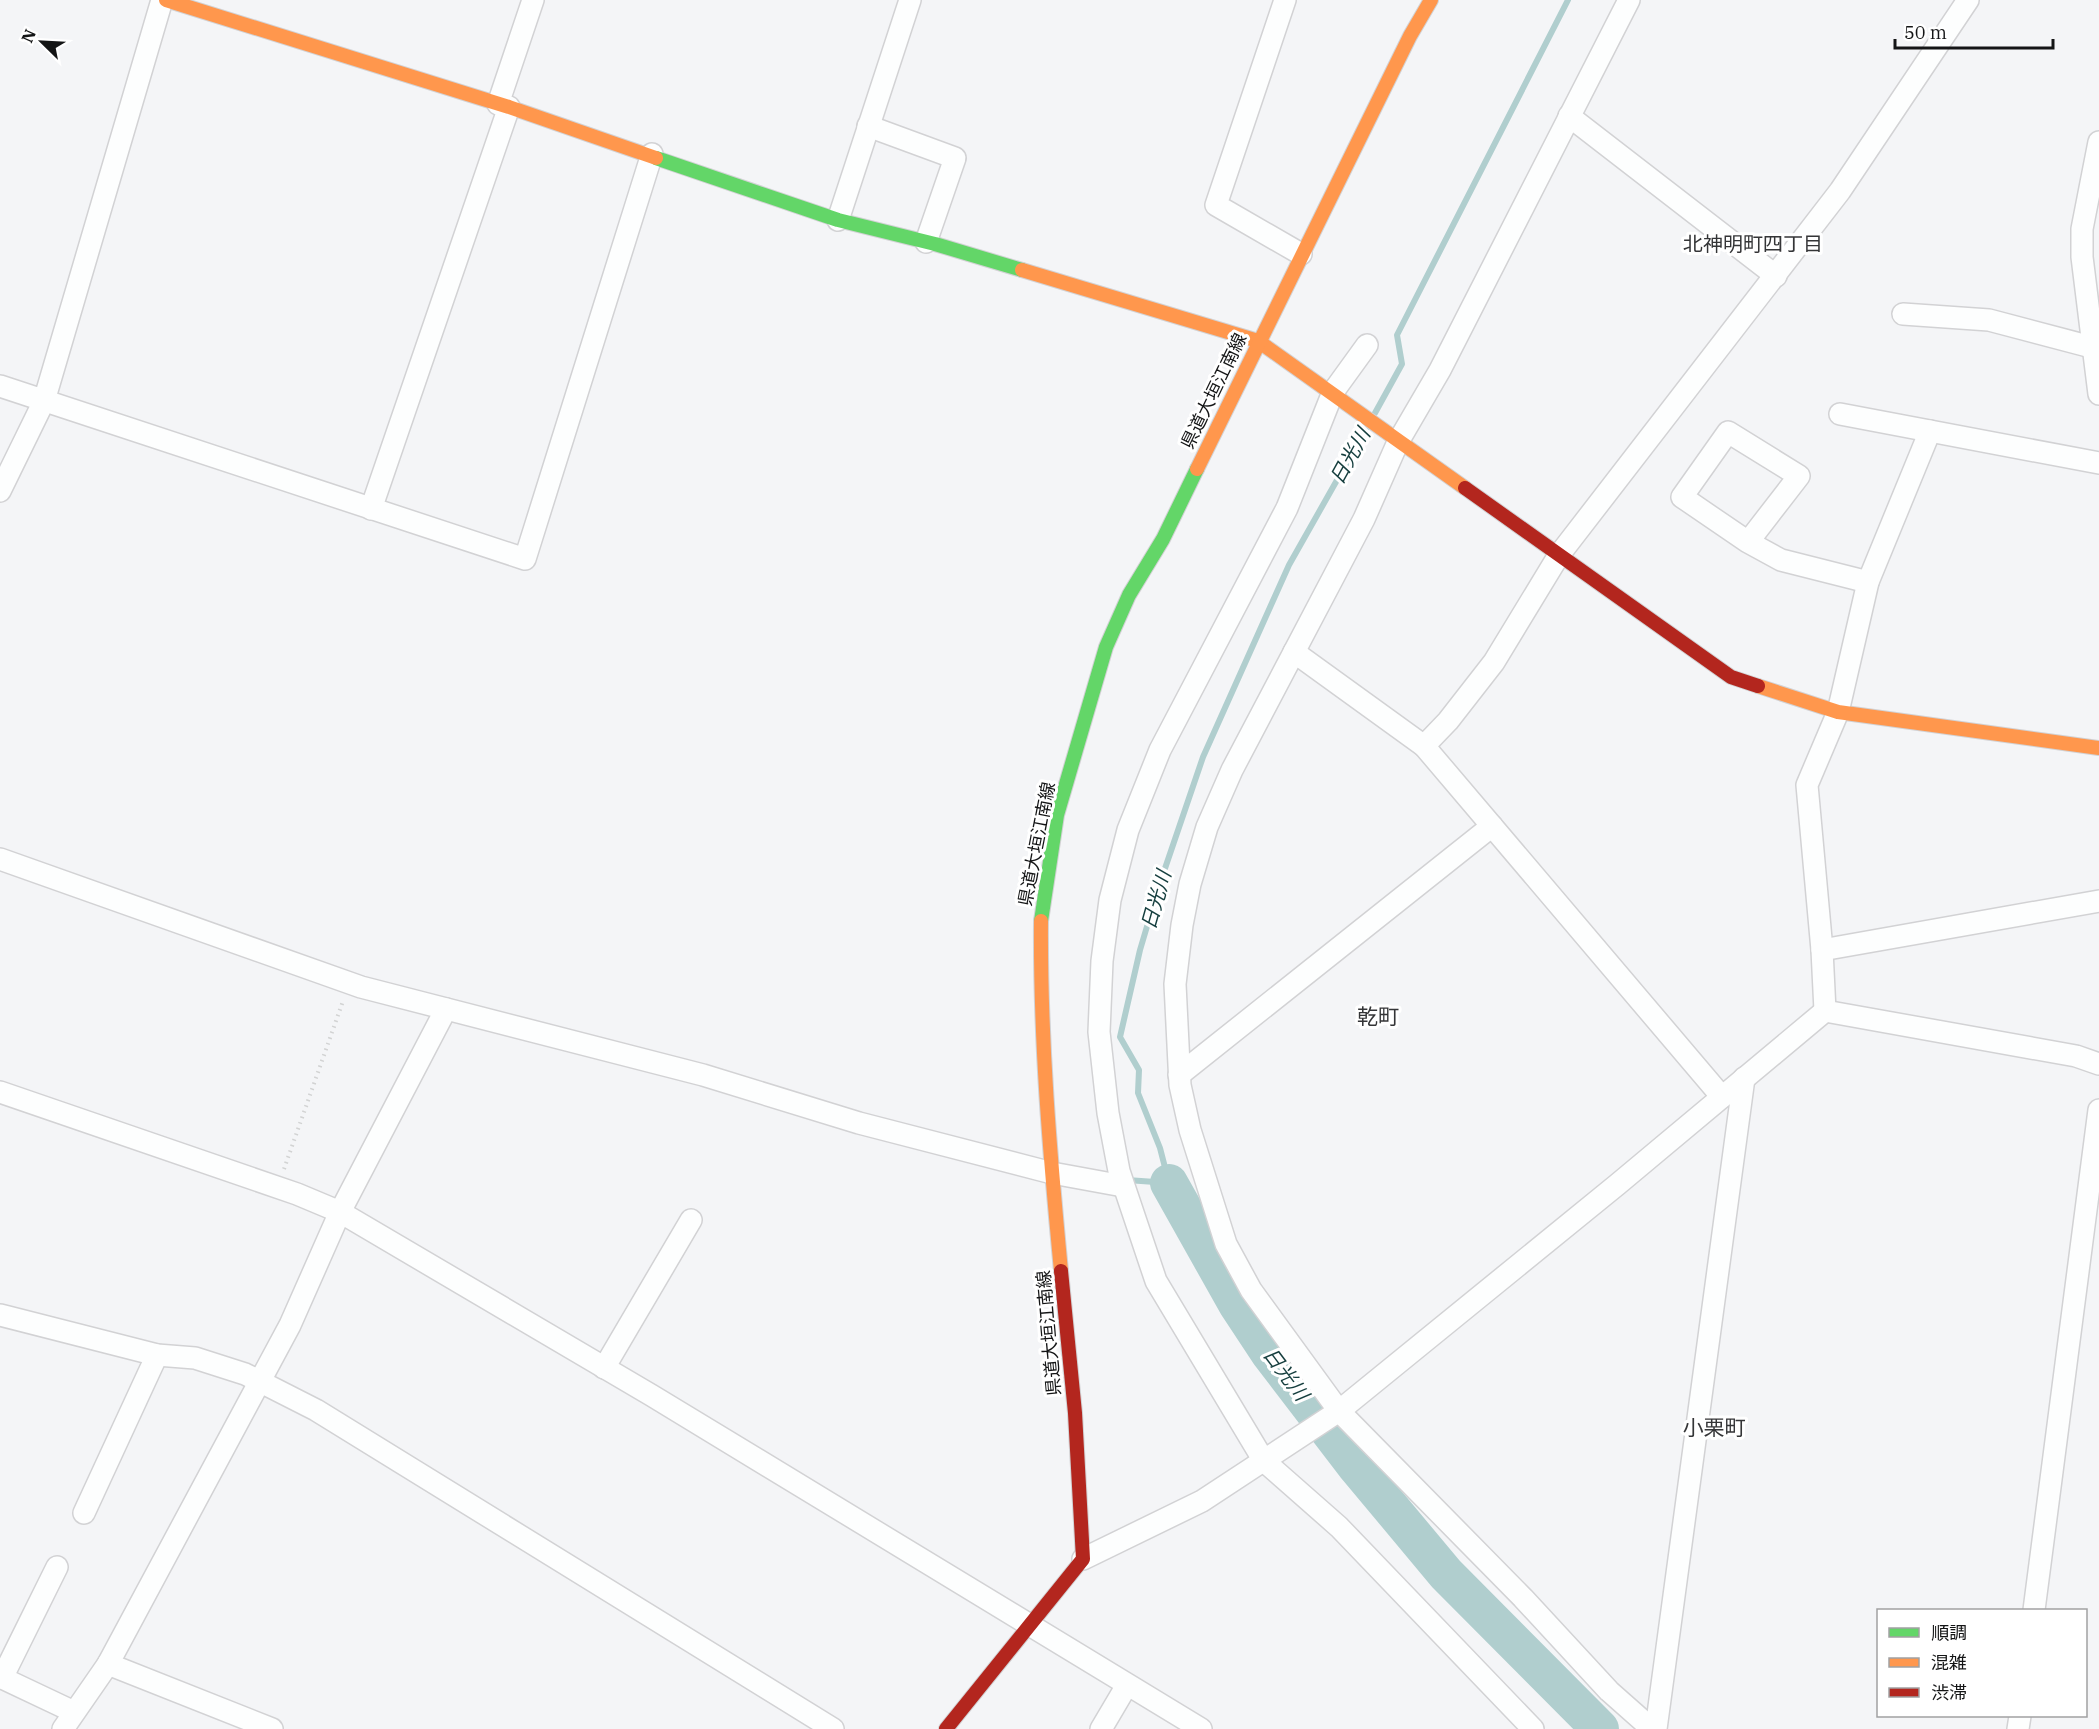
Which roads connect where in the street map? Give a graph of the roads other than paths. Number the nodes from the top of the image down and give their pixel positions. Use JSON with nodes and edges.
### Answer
{"nodes":[{"id":1,"x":164,"y":0,"type":"edge"},
{"id":2,"x":533,"y":0,"type":"edge"},
{"id":3,"x":910,"y":0,"type":"edge"},
{"id":4,"x":1285,"y":0,"type":"edge"},
{"id":5,"x":1431,"y":0,"type":"edge"},
{"id":6,"x":1629,"y":0,"type":"edge"},
{"id":7,"x":1968,"y":0,"type":"edge"},
{"id":8,"x":504,"y":105,"type":"junction"},
{"id":9,"x":1569,"y":116,"type":"junction"},
{"id":10,"x":868,"y":126,"type":"junction"},
{"id":11,"x":2099,"y":142,"type":"edge"},
{"id":12,"x":652,"y":154,"type":"junction"},
{"id":13,"x":838,"y":220,"type":"junction"},
{"id":14,"x":926,"y":242,"type":"junction"},
{"id":15,"x":1301,"y":254,"type":"junction"},
{"id":16,"x":1776,"y":276,"type":"junction"},
{"id":17,"x":1903,"y":314,"type":"dead end"},
{"id":18,"x":1258,"y":341,"type":"junction"},
{"id":19,"x":1367,"y":345,"type":"dead end"},
{"id":20,"x":2096,"y":349,"type":"edge"},
{"id":21,"x":0,"y":386,"type":"edge"},
{"id":22,"x":2099,"y":394,"type":"edge"},
{"id":23,"x":1336,"y":395,"type":"junction"},
{"id":24,"x":44,"y":401,"type":"junction"},
{"id":25,"x":1840,"y":414,"type":"dead end"},
{"id":26,"x":1930,"y":431,"type":"junction"},
{"id":27,"x":1396,"y":440,"type":"junction"},
{"id":28,"x":2099,"y":463,"type":"edge"},
{"id":29,"x":0,"y":491,"type":"edge"},
{"id":30,"x":371,"y":509,"type":"junction"},
{"id":31,"x":1748,"y":542,"type":"junction"},
{"id":32,"x":1559,"y":555,"type":"junction"},
{"id":33,"x":1868,"y":582,"type":"junction"},
{"id":34,"x":1294,"y":651,"type":"junction"},
{"id":35,"x":1838,"y":712,"type":"junction"},
{"id":36,"x":1424,"y":746,"type":"junction"},
{"id":37,"x":2099,"y":748,"type":"edge"},
{"id":38,"x":1492,"y":826,"type":"junction"},
{"id":39,"x":0,"y":859,"type":"edge"},
{"id":40,"x":2099,"y":901,"type":"edge"},
{"id":41,"x":1822,"y":950,"type":"junction"},
{"id":42,"x":446,"y":1009,"type":"junction"},
{"id":43,"x":1824,"y":1011,"type":"junction"},
{"id":44,"x":2099,"y":1064,"type":"edge"},
{"id":45,"x":1179,"y":1075,"type":"junction"},
{"id":46,"x":1744,"y":1078,"type":"junction"},
{"id":47,"x":0,"y":1092,"type":"edge"},
{"id":48,"x":1722,"y":1097,"type":"junction"},
{"id":49,"x":2099,"y":1110,"type":"edge"},
{"id":50,"x":1052,"y":1173,"type":"junction"},
{"id":51,"x":1123,"y":1186,"type":"junction"},
{"id":52,"x":340,"y":1212,"type":"junction"},
{"id":53,"x":691,"y":1220,"type":"dead end"},
{"id":54,"x":0,"y":1315,"type":"edge"},
{"id":55,"x":157,"y":1355,"type":"junction"},
{"id":56,"x":604,"y":1368,"type":"junction"},
{"id":57,"x":259,"y":1380,"type":"junction"},
{"id":58,"x":1336,"y":1413,"type":"junction"},
{"id":59,"x":1268,"y":1459,"type":"junction"},
{"id":60,"x":84,"y":1513,"type":"dead end"},
{"id":61,"x":1083,"y":1559,"type":"junction"},
{"id":62,"x":57,"y":1567,"type":"dead end"},
{"id":63,"x":2034,"y":1609,"type":"edge"},
{"id":64,"x":1029,"y":1626,"type":"junction"},
{"id":65,"x":108,"y":1664,"type":"junction"},
{"id":66,"x":1,"y":1677,"type":"edge"},
{"id":67,"x":1127,"y":1685,"type":"junction"},
{"id":68,"x":68,"y":1720,"type":"edge"},
{"id":69,"x":1169,"y":1721,"type":"edge"},
{"id":70,"x":272,"y":1729,"type":"edge"},
{"id":71,"x":833,"y":1729,"type":"edge"},
{"id":72,"x":946,"y":1729,"type":"edge"},
{"id":73,"x":1101,"y":1729,"type":"edge"},
{"id":74,"x":1201,"y":1729,"type":"edge"},
{"id":75,"x":1533,"y":1729,"type":"edge"},
{"id":76,"x":1654,"y":1729,"type":"edge"}],
"edges":[{"from":1,"to":8,"type":"street"},
{"from":1,"to":24,"type":"street"},
{"from":2,"to":8,"type":"street"},
{"from":3,"to":10,"type":"street"},
{"from":4,"to":15,"type":"street"},
{"from":5,"to":15,"type":"street","name":"県道大垣江南線"},
{"from":6,"to":9,"type":"street"},
{"from":7,"to":16,"type":"street"},
{"from":8,"to":12,"type":"street"},
{"from":8,"to":30,"type":"street"},
{"from":9,"to":16,"type":"street"},
{"from":9,"to":27,"type":"street"},
{"from":10,"to":13,"type":"street"},
{"from":10,"to":14,"type":"street"},
{"from":11,"to":20,"type":"street"},
{"from":12,"to":13,"type":"street"},
{"from":12,"to":30,"type":"street"},
{"from":13,"to":14,"type":"street"},
{"from":14,"to":18,"type":"street"},
{"from":15,"to":18,"type":"street","name":"県道大垣江南線"},
{"from":16,"to":32,"type":"street"},
{"from":17,"to":20,"type":"street"},
{"from":18,"to":23,"type":"street"},
{"from":18,"to":50,"type":"street","name":"県道大垣江南線"},
{"from":19,"to":23,"type":"street"},
{"from":20,"to":22,"type":"street"},
{"from":21,"to":24,"type":"street"},
{"from":23,"to":27,"type":"street"},
{"from":23,"to":51,"type":"street"},
{"from":24,"to":29,"type":"street"},
{"from":24,"to":30,"type":"street"},
{"from":25,"to":26,"type":"street"},
{"from":26,"to":28,"type":"street"},
{"from":26,"to":33,"type":"street"},
{"from":27,"to":32,"type":"street"},
{"from":27,"to":34,"type":"street"},
{"from":31,"to":31,"type":"street"},
{"from":31,"to":33,"type":"street"},
{"from":32,"to":35,"type":"street"},
{"from":32,"to":36,"type":"street"},
{"from":33,"to":35,"type":"street"},
{"from":34,"to":36,"type":"street"},
{"from":34,"to":45,"type":"street"},
{"from":35,"to":37,"type":"street"},
{"from":35,"to":41,"type":"street"},
{"from":36,"to":38,"type":"street"},
{"from":38,"to":45,"type":"street"},
{"from":38,"to":48,"type":"street"},
{"from":39,"to":42,"type":"street"},
{"from":40,"to":41,"type":"street"},
{"from":41,"to":43,"type":"street"},
{"from":42,"to":50,"type":"street"},
{"from":42,"to":52,"type":"street"},
{"from":43,"to":44,"type":"street"},
{"from":43,"to":46,"type":"street"},
{"from":45,"to":58,"type":"street"},
{"from":46,"to":48,"type":"street"},
{"from":46,"to":76,"type":"street"},
{"from":47,"to":52,"type":"street"},
{"from":48,"to":58,"type":"street"},
{"from":49,"to":63,"type":"street"},
{"from":50,"to":51,"type":"street"},
{"from":50,"to":61,"type":"street","name":"県道大垣江南線"},
{"from":51,"to":59,"type":"street"},
{"from":52,"to":56,"type":"street"},
{"from":52,"to":57,"type":"street"},
{"from":53,"to":56,"type":"street"},
{"from":54,"to":55,"type":"street"},
{"from":55,"to":57,"type":"street"},
{"from":55,"to":60,"type":"street"},
{"from":56,"to":64,"type":"street"},
{"from":57,"to":65,"type":"street"},
{"from":57,"to":71,"type":"street"},
{"from":58,"to":59,"type":"street"},
{"from":58,"to":76,"type":"street"},
{"from":59,"to":61,"type":"street"},
{"from":59,"to":75,"type":"street"},
{"from":61,"to":64,"type":"street"},
{"from":62,"to":66,"type":"street"},
{"from":64,"to":67,"type":"street"},
{"from":64,"to":72,"type":"street"},
{"from":65,"to":68,"type":"street"},
{"from":65,"to":70,"type":"street"},
{"from":66,"to":68,"type":"street"},
{"from":67,"to":69,"type":"street"},
{"from":67,"to":73,"type":"street"},
{"from":69,"to":74,"type":"street"}]}
